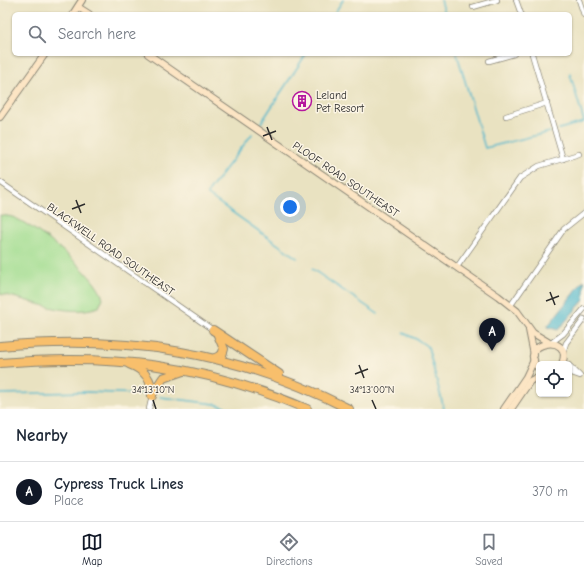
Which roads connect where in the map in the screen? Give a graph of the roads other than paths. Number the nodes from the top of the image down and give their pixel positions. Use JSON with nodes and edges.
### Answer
{"nodes":[{"id":1,"x":82,"y":0,"type":"edge"},
{"id":2,"x":497,"y":0,"type":"edge"},
{"id":3,"x":516,"y":0,"type":"edge"},
{"id":4,"x":579,"y":0,"type":"edge"},
{"id":5,"x":78,"y":6,"type":"junction"},
{"id":6,"x":474,"y":7,"type":"dead end"},
{"id":7,"x":74,"y":12,"type":"edge"},
{"id":8,"x":86,"y":12,"type":"edge"},
{"id":9,"x":519,"y":12,"type":"edge"},
{"id":10,"x":584,"y":15,"type":"edge"},
{"id":11,"x":44,"y":56,"type":"edge"},
{"id":12,"x":151,"y":56,"type":"edge"},
{"id":13,"x":507,"y":56,"type":"edge"},
{"id":14,"x":533,"y":56,"type":"edge"},
{"id":15,"x":490,"y":61,"type":"dead end"},
{"id":16,"x":547,"y":104,"type":"junction"},
{"id":17,"x":506,"y":116,"type":"dead end"},
{"id":18,"x":0,"y":117,"type":"edge"},
{"id":19,"x":579,"y":154,"type":"dead end"},
{"id":20,"x":563,"y":159,"type":"junction"},
{"id":21,"x":0,"y":182,"type":"edge"},
{"id":22,"x":584,"y":214,"type":"edge"},
{"id":23,"x":458,"y":267,"type":"junction"},
{"id":24,"x":511,"y":305,"type":"junction"},
{"id":25,"x":584,"y":309,"type":"edge"},
{"id":26,"x":584,"y":319,"type":"edge"},
{"id":27,"x":527,"y":325,"type":"junction"},
{"id":28,"x":213,"y":330,"type":"junction"},
{"id":29,"x":549,"y":343,"type":"junction"},
{"id":30,"x":0,"y":346,"type":"edge"},
{"id":31,"x":534,"y":357,"type":"junction"},
{"id":32,"x":215,"y":358,"type":"junction"},
{"id":33,"x":563,"y":359,"type":"edge"},
{"id":34,"x":119,"y":360,"type":"junction"},
{"id":35,"x":536,"y":362,"type":"edge"},
{"id":36,"x":0,"y":363,"type":"edge"},
{"id":37,"x":572,"y":367,"type":"edge"},
{"id":38,"x":188,"y":370,"type":"junction"},
{"id":39,"x":572,"y":373,"type":"edge"},
{"id":40,"x":582,"y":377,"type":"edge"},
{"id":41,"x":536,"y":378,"type":"edge"},
{"id":42,"x":291,"y":382,"type":"junction"},
{"id":43,"x":152,"y":396,"type":"junction"},
{"id":44,"x":149,"y":409,"type":"edge"},
{"id":45,"x":307,"y":409,"type":"edge"},
{"id":46,"x":349,"y":409,"type":"edge"},
{"id":47,"x":504,"y":409,"type":"edge"},
{"id":48,"x":511,"y":409,"type":"edge"}],
"edges":[{"from":1,"to":5,"type":"street"},
{"from":2,"to":6,"type":"street"},
{"from":3,"to":9,"type":"street"},
{"from":4,"to":10,"type":"street"},
{"from":5,"to":7,"type":"street"},
{"from":5,"to":8,"type":"street"},
{"from":11,"to":18,"type":"street"},
{"from":12,"to":23,"type":"street","name":"PLOOF ROAD SOUTHEAST"},
{"from":13,"to":15,"type":"street"},
{"from":14,"to":16,"type":"street"},
{"from":16,"to":17,"type":"street"},
{"from":16,"to":20,"type":"street"},
{"from":19,"to":20,"type":"street"},
{"from":20,"to":23,"type":"street"},
{"from":21,"to":28,"type":"street","name":"BLACKWELL ROAD SOUTHEAST"},
{"from":22,"to":24,"type":"street"},
{"from":23,"to":24,"type":"street","name":"PLOOF ROAD SOUTHEAST"},
{"from":24,"to":27,"type":"street","name":"PLOOF ROAD SOUTHEAST"},
{"from":25,"to":29,"type":"street"},
{"from":26,"to":33,"type":"street"},
{"from":27,"to":29,"type":"street","name":"PLOOF ROAD SOUTHEAST"},
{"from":27,"to":31,"type":"street","name":"PLOOF ROAD SOUTHEAST"},
{"from":28,"to":32,"type":"highway"},
{"from":28,"to":42,"type":"highway"},
{"from":29,"to":31,"type":"street"},
{"from":29,"to":33,"type":"street","name":"PLOOF ROAD SOUTHEAST"},
{"from":30,"to":32,"type":"highway"},
{"from":31,"to":35,"type":"street"},
{"from":31,"to":47,"type":"street"},
{"from":32,"to":42,"type":"highway"},
{"from":34,"to":36,"type":"highway"},
{"from":34,"to":38,"type":"highway"},
{"from":34,"to":43,"type":"highway"},
{"from":37,"to":40,"type":"street"},
{"from":38,"to":43,"type":"highway"},
{"from":38,"to":45,"type":"highway"},
{"from":39,"to":40,"type":"street"},
{"from":41,"to":48,"type":"street"},
{"from":42,"to":46,"type":"highway"},
{"from":43,"to":44,"type":"street"}]}
